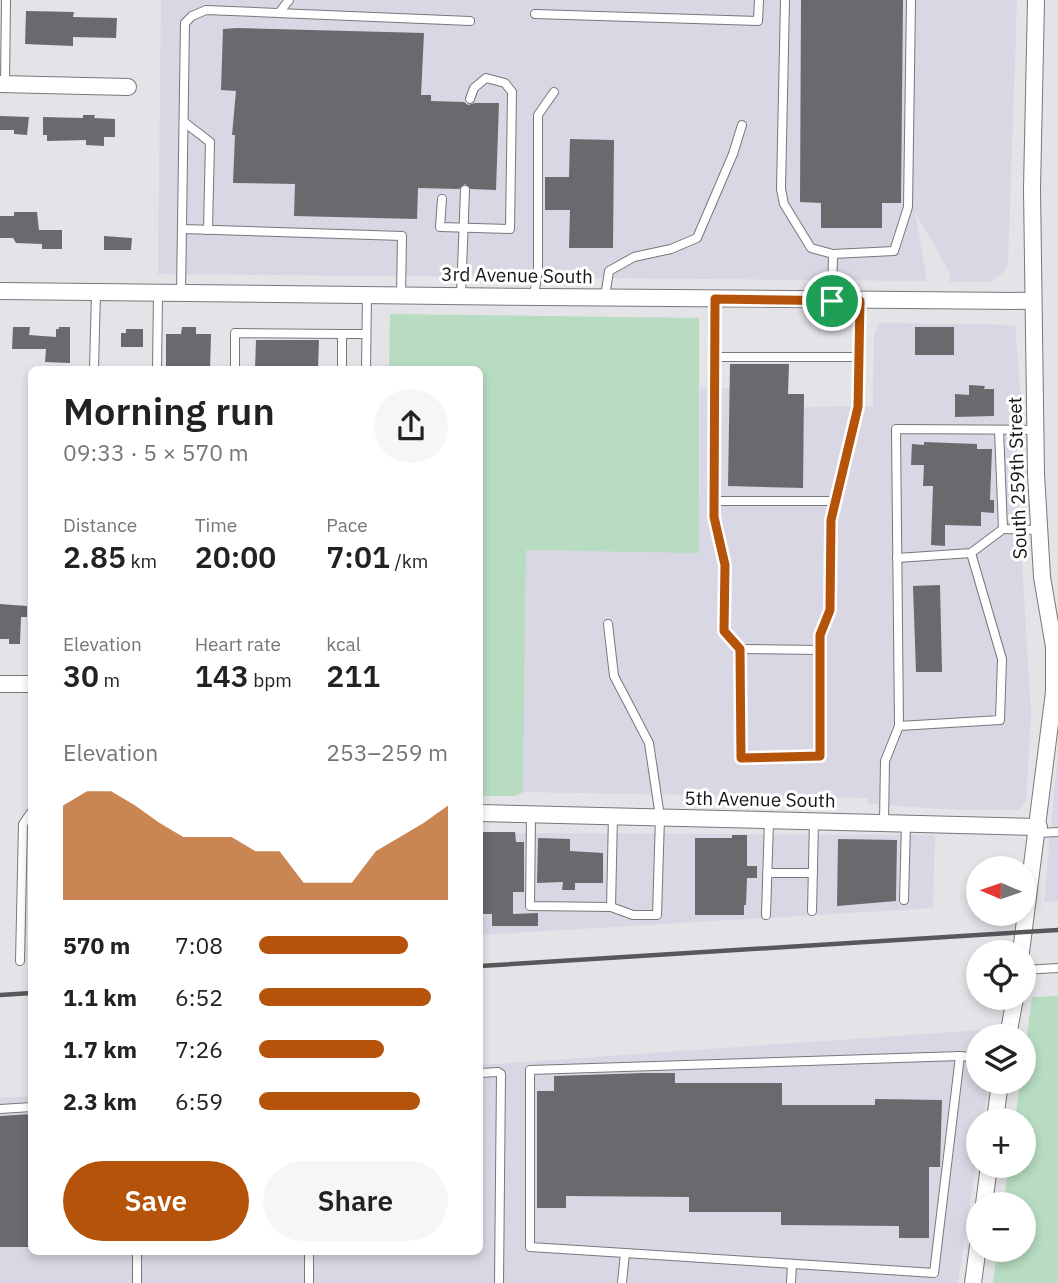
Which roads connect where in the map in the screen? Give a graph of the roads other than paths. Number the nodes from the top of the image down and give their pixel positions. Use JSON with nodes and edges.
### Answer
{"nodes":[{"id":1,"x":6,"y":0,"type":"edge"},
{"id":2,"x":289,"y":0,"type":"edge"},
{"id":3,"x":759,"y":0,"type":"edge"},
{"id":4,"x":785,"y":0,"type":"edge"},
{"id":5,"x":911,"y":0,"type":"edge"},
{"id":6,"x":1036,"y":0,"type":"edge"},
{"id":7,"x":279,"y":13,"type":"junction"},
{"id":8,"x":535,"y":14,"type":"dead end"},
{"id":9,"x":470,"y":21,"type":"dead end"},
{"id":10,"x":3,"y":84,"type":"edge"},
{"id":11,"x":128,"y":88,"type":"dead end"},
{"id":12,"x":554,"y":92,"type":"dead end"},
{"id":13,"x":470,"y":99,"type":"dead end"},
{"id":14,"x":184,"y":122,"type":"junction"},
{"id":15,"x":742,"y":125,"type":"dead end"},
{"id":16,"x":465,"y":190,"type":"dead end"},
{"id":17,"x":442,"y":200,"type":"dead end"},
{"id":18,"x":463,"y":227,"type":"junction"},
{"id":19,"x":182,"y":229,"type":"junction"},
{"id":20,"x":208,"y":229,"type":"junction"},
{"id":21,"x":833,"y":254,"type":"junction"},
{"id":22,"x":0,"y":291,"type":"edge"},
{"id":23,"x":96,"y":292,"type":"junction"},
{"id":24,"x":158,"y":293,"type":"junction"},
{"id":25,"x":181,"y":293,"type":"junction"},
{"id":26,"x":367,"y":294,"type":"junction"},
{"id":27,"x":401,"y":295,"type":"junction"},
{"id":28,"x":461,"y":295,"type":"junction"},
{"id":29,"x":534,"y":296,"type":"junction"},
{"id":30,"x":605,"y":297,"type":"junction"},
{"id":31,"x":715,"y":299,"type":"junction"},
{"id":32,"x":832,"y":301,"type":"junction"},
{"id":33,"x":860,"y":301,"type":"junction"},
{"id":34,"x":1033,"y":301,"type":"junction"},
{"id":35,"x":342,"y":334,"type":"junction"},
{"id":36,"x":366,"y":334,"type":"junction"},
{"id":37,"x":715,"y":357,"type":"junction"},
{"id":38,"x":859,"y":357,"type":"junction"},
{"id":39,"x":94,"y":366,"type":"edge"},
{"id":40,"x":157,"y":366,"type":"edge"},
{"id":41,"x":235,"y":366,"type":"edge"},
{"id":42,"x":342,"y":366,"type":"edge"},
{"id":43,"x":366,"y":366,"type":"edge"},
{"id":44,"x":999,"y":430,"type":"junction"},
{"id":45,"x":1036,"y":430,"type":"junction"},
{"id":46,"x":714,"y":501,"type":"junction"},
{"id":47,"x":835,"y":501,"type":"junction"},
{"id":48,"x":1003,"y":529,"type":"junction"},
{"id":49,"x":1040,"y":530,"type":"junction"},
{"id":50,"x":971,"y":553,"type":"junction"},
{"id":51,"x":897,"y":558,"type":"junction"},
{"id":52,"x":608,"y":624,"type":"dead end"},
{"id":53,"x":740,"y":649,"type":"junction"},
{"id":54,"x":820,"y":650,"type":"junction"},
{"id":55,"x":0,"y":684,"type":"edge"},
{"id":56,"x":28,"y":684,"type":"edge"},
{"id":57,"x":899,"y":726,"type":"junction"},
{"id":58,"x":483,"y":813,"type":"edge"},
{"id":59,"x":531,"y":814,"type":"junction"},
{"id":60,"x":613,"y":816,"type":"junction"},
{"id":61,"x":28,"y":817,"type":"edge"},
{"id":62,"x":660,"y":817,"type":"junction"},
{"id":63,"x":769,"y":820,"type":"junction"},
{"id":64,"x":814,"y":821,"type":"junction"},
{"id":65,"x":884,"y":823,"type":"junction"},
{"id":66,"x":906,"y":824,"type":"junction"},
{"id":67,"x":1038,"y":830,"type":"junction"},
{"id":68,"x":1058,"y":832,"type":"edge"},
{"id":69,"x":767,"y":873,"type":"junction"},
{"id":70,"x":813,"y":873,"type":"junction"},
{"id":71,"x":905,"y":900,"type":"dead end"},
{"id":72,"x":611,"y":907,"type":"junction"},
{"id":73,"x":812,"y":911,"type":"dead end"},
{"id":74,"x":766,"y":915,"type":"dead end"},
{"id":75,"x":1023,"y":940,"type":"edge"},
{"id":76,"x":20,"y":961,"type":"dead end"},
{"id":77,"x":1058,"y":968,"type":"edge"},
{"id":78,"x":1036,"y":969,"type":"edge"},
{"id":79,"x":960,"y":1056,"type":"junction"},
{"id":80,"x":966,"y":1057,"type":"edge"},
{"id":81,"x":483,"y":1073,"type":"edge"},
{"id":82,"x":28,"y":1107,"type":"edge"},
{"id":83,"x":0,"y":1109,"type":"edge"},
{"id":84,"x":625,"y":1253,"type":"junction"},
{"id":85,"x":137,"y":1255,"type":"edge"},
{"id":86,"x":309,"y":1255,"type":"edge"},
{"id":87,"x":976,"y":1262,"type":"edge"},
{"id":88,"x":792,"y":1264,"type":"junction"},
{"id":89,"x":137,"y":1283,"type":"edge"},
{"id":90,"x":309,"y":1283,"type":"edge"},
{"id":91,"x":499,"y":1283,"type":"edge"},
{"id":92,"x":622,"y":1283,"type":"edge"},
{"id":93,"x":791,"y":1283,"type":"edge"},
{"id":94,"x":973,"y":1283,"type":"edge"}],
"edges":[{"from":1,"to":10,"type":"lane"},
{"from":2,"to":7,"type":"lane"},
{"from":3,"to":8,"type":"lane"},
{"from":4,"to":21,"type":"lane"},
{"from":5,"to":21,"type":"lane"},
{"from":6,"to":34,"type":"street","name":"South 259th Street"},
{"from":7,"to":9,"type":"lane"},
{"from":7,"to":14,"type":"lane"},
{"from":10,"to":11,"type":"street"},
{"from":12,"to":29,"type":"lane"},
{"from":13,"to":18,"type":"lane"},
{"from":14,"to":19,"type":"lane"},
{"from":14,"to":20,"type":"lane"},
{"from":15,"to":30,"type":"lane"},
{"from":16,"to":18,"type":"lane"},
{"from":17,"to":18,"type":"lane"},
{"from":18,"to":28,"type":"lane"},
{"from":19,"to":20,"type":"lane"},
{"from":19,"to":25,"type":"lane"},
{"from":20,"to":27,"type":"lane"},
{"from":21,"to":32,"type":"lane"},
{"from":22,"to":23,"type":"street","name":"3rd Avenue South"},
{"from":23,"to":24,"type":"street","name":"3rd Avenue South"},
{"from":23,"to":39,"type":"lane"},
{"from":24,"to":25,"type":"street","name":"3rd Avenue South"},
{"from":24,"to":40,"type":"lane"},
{"from":25,"to":26,"type":"street","name":"3rd Avenue South"},
{"from":26,"to":27,"type":"street","name":"3rd Avenue South"},
{"from":26,"to":36,"type":"lane"},
{"from":27,"to":28,"type":"street","name":"3rd Avenue South"},
{"from":28,"to":29,"type":"street","name":"3rd Avenue South"},
{"from":29,"to":30,"type":"street","name":"3rd Avenue South"},
{"from":30,"to":31,"type":"street","name":"3rd Avenue South"},
{"from":31,"to":32,"type":"street","name":"3rd Avenue South"},
{"from":31,"to":37,"type":"lane"},
{"from":32,"to":33,"type":"street","name":"3rd Avenue South"},
{"from":33,"to":34,"type":"street","name":"3rd Avenue South"},
{"from":33,"to":38,"type":"lane"},
{"from":34,"to":45,"type":"street","name":"South 259th Street"},
{"from":35,"to":36,"type":"lane"},
{"from":35,"to":41,"type":"lane"},
{"from":35,"to":42,"type":"lane"},
{"from":36,"to":43,"type":"lane"},
{"from":37,"to":38,"type":"lane"},
{"from":37,"to":46,"type":"lane"},
{"from":38,"to":47,"type":"lane"},
{"from":44,"to":45,"type":"lane"},
{"from":44,"to":48,"type":"lane"},
{"from":44,"to":51,"type":"lane"},
{"from":45,"to":49,"type":"street","name":"South 259th Street"},
{"from":46,"to":47,"type":"lane"},
{"from":46,"to":53,"type":"lane"},
{"from":47,"to":54,"type":"lane"},
{"from":48,"to":49,"type":"lane"},
{"from":48,"to":50,"type":"lane"},
{"from":49,"to":67,"type":"street","name":"South 259th Street"},
{"from":50,"to":51,"type":"lane"},
{"from":50,"to":57,"type":"lane"},
{"from":51,"to":57,"type":"lane"},
{"from":52,"to":62,"type":"lane"},
{"from":53,"to":54,"type":"lane"},
{"from":53,"to":54,"type":"lane"},
{"from":55,"to":56,"type":"street"},
{"from":57,"to":65,"type":"lane"},
{"from":58,"to":59,"type":"street","name":"5th Avenue South"},
{"from":59,"to":60,"type":"street","name":"5th Avenue South"},
{"from":59,"to":72,"type":"lane"},
{"from":60,"to":62,"type":"street","name":"5th Avenue South"},
{"from":60,"to":72,"type":"lane"},
{"from":61,"to":76,"type":"lane"},
{"from":62,"to":63,"type":"street","name":"5th Avenue South"},
{"from":62,"to":72,"type":"lane"},
{"from":63,"to":64,"type":"street","name":"5th Avenue South"},
{"from":63,"to":69,"type":"lane"},
{"from":64,"to":65,"type":"street","name":"5th Avenue South"},
{"from":64,"to":70,"type":"lane"},
{"from":65,"to":66,"type":"street","name":"5th Avenue South"},
{"from":66,"to":67,"type":"street","name":"5th Avenue South"},
{"from":66,"to":71,"type":"lane"},
{"from":67,"to":68,"type":"lane"},
{"from":67,"to":75,"type":"street","name":"South 259th Street"},
{"from":69,"to":70,"type":"lane"},
{"from":69,"to":74,"type":"lane"},
{"from":70,"to":73,"type":"lane"},
{"from":77,"to":78,"type":"lane"},
{"from":79,"to":80,"type":"lane"},
{"from":79,"to":84,"type":"lane"},
{"from":79,"to":88,"type":"lane"},
{"from":81,"to":91,"type":"lane"},
{"from":82,"to":83,"type":"lane"},
{"from":84,"to":88,"type":"lane"},
{"from":84,"to":92,"type":"lane"},
{"from":85,"to":89,"type":"lane"},
{"from":86,"to":90,"type":"lane"},
{"from":87,"to":94,"type":"street"},
{"from":88,"to":93,"type":"lane"}]}
